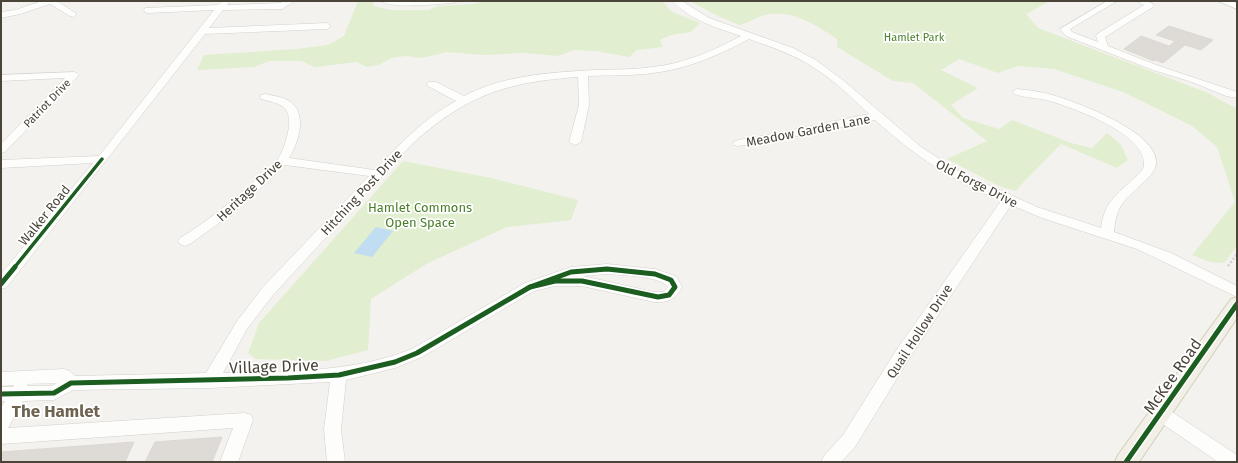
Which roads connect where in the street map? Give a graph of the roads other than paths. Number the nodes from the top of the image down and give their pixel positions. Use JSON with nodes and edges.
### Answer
{"nodes":[{"id":1,"x":51,"y":1,"type":"edge"},
{"id":2,"x":291,"y":1,"type":"edge"},
{"id":3,"x":385,"y":1,"type":"edge"},
{"id":4,"x":453,"y":1,"type":"edge"},
{"id":5,"x":677,"y":1,"type":"edge"},
{"id":6,"x":1113,"y":1,"type":"edge"},
{"id":7,"x":1140,"y":1,"type":"edge"},
{"id":8,"x":1222,"y":1,"type":"edge"},
{"id":9,"x":1152,"y":3,"type":"edge"},
{"id":10,"x":223,"y":5,"type":"edge"},
{"id":11,"x":1237,"y":6,"type":"edge"},
{"id":12,"x":148,"y":10,"type":"dead end"},
{"id":13,"x":73,"y":14,"type":"dead end"},
{"id":14,"x":1,"y":15,"type":"edge"},
{"id":15,"x":327,"y":26,"type":"dead end"},
{"id":16,"x":202,"y":31,"type":"junction"},
{"id":17,"x":749,"y":35,"type":"junction"},
{"id":18,"x":1104,"y":46,"type":"junction"},
{"id":19,"x":583,"y":74,"type":"junction"},
{"id":20,"x":1,"y":78,"type":"edge"},
{"id":21,"x":432,"y":84,"type":"dead end"},
{"id":22,"x":1017,"y":92,"type":"dead end"},
{"id":23,"x":1237,"y":94,"type":"edge"},
{"id":24,"x":265,"y":97,"type":"dead end"},
{"id":25,"x":463,"y":100,"type":"junction"},
{"id":26,"x":877,"y":116,"type":"junction"},
{"id":27,"x":575,"y":142,"type":"dead end"},
{"id":28,"x":738,"y":143,"type":"dead end"},
{"id":29,"x":1,"y":150,"type":"edge"},
{"id":30,"x":102,"y":158,"type":"junction"},
{"id":31,"x":282,"y":161,"type":"junction"},
{"id":32,"x":1,"y":164,"type":"edge"},
{"id":33,"x":378,"y":174,"type":"junction"},
{"id":34,"x":1008,"y":200,"type":"junction"},
{"id":35,"x":1107,"y":234,"type":"junction"},
{"id":36,"x":185,"y":241,"type":"dead end"},
{"id":37,"x":1,"y":284,"type":"edge"},
{"id":38,"x":530,"y":287,"type":"junction"},
{"id":39,"x":1237,"y":292,"type":"edge"},
{"id":40,"x":1237,"y":304,"type":"edge"},
{"id":41,"x":339,"y":375,"type":"junction"},
{"id":42,"x":26,"y":378,"type":"junction"},
{"id":43,"x":1,"y":379,"type":"edge"},
{"id":44,"x":210,"y":380,"type":"junction"},
{"id":45,"x":71,"y":383,"type":"junction"},
{"id":46,"x":1,"y":394,"type":"edge"},
{"id":47,"x":18,"y":394,"type":"junction"},
{"id":48,"x":1160,"y":413,"type":"junction"},
{"id":49,"x":1,"y":424,"type":"edge"},
{"id":50,"x":1,"y":436,"type":"edge"},
{"id":51,"x":229,"y":462,"type":"edge"},
{"id":52,"x":336,"y":462,"type":"edge"},
{"id":53,"x":830,"y":462,"type":"edge"},
{"id":54,"x":1126,"y":462,"type":"edge"},
{"id":55,"x":1233,"y":462,"type":"edge"}],
"edges":[{"from":1,"to":13,"type":"street"},
{"from":1,"to":14,"type":"street"},
{"from":2,"to":10,"type":"street"},
{"from":3,"to":4,"type":"street"},
{"from":5,"to":17,"type":"street","name":"Old Forge Drive"},
{"from":6,"to":18,"type":"street"},
{"from":7,"to":9,"type":"street"},
{"from":8,"to":11,"type":"street"},
{"from":9,"to":18,"type":"street"},
{"from":10,"to":12,"type":"street"},
{"from":10,"to":16,"type":"street","name":"Walker Road"},
{"from":15,"to":16,"type":"street"},
{"from":16,"to":30,"type":"street","name":"Walker Road"},
{"from":17,"to":19,"type":"street","name":"Hitching Post Drive"},
{"from":17,"to":26,"type":"street","name":"Old Forge Drive"},
{"from":18,"to":23,"type":"street"},
{"from":19,"to":25,"type":"street","name":"Hitching Post Drive"},
{"from":19,"to":27,"type":"street"},
{"from":20,"to":29,"type":"street","name":"Patriot Drive"},
{"from":21,"to":25,"type":"street"},
{"from":22,"to":35,"type":"street"},
{"from":24,"to":31,"type":"street","name":"Heritage Drive"},
{"from":25,"to":33,"type":"street","name":"Hitching Post Drive"},
{"from":26,"to":28,"type":"street","name":"Meadow Garden Lane"},
{"from":26,"to":34,"type":"street","name":"Old Forge Drive"},
{"from":30,"to":32,"type":"street"},
{"from":30,"to":37,"type":"street","name":"Walker Road"},
{"from":31,"to":33,"type":"street"},
{"from":31,"to":36,"type":"street","name":"Heritage Drive"},
{"from":33,"to":44,"type":"street","name":"Hitching Post Drive"},
{"from":34,"to":35,"type":"street","name":"Old Forge Drive"},
{"from":34,"to":53,"type":"street","name":"Quail Hollow Drive"},
{"from":35,"to":39,"type":"street","name":"Old Forge Drive"},
{"from":38,"to":38,"type":"street","name":"Village Drive"},
{"from":38,"to":41,"type":"street","name":"Village Drive"},
{"from":40,"to":48,"type":"main road","name":"McKee Road"},
{"from":41,"to":44,"type":"street","name":"Village Drive"},
{"from":41,"to":52,"type":"street"},
{"from":42,"to":43,"type":"street","name":"Village Drive"},
{"from":42,"to":45,"type":"street","name":"Village Drive"},
{"from":42,"to":47,"type":"street"},
{"from":44,"to":45,"type":"street","name":"Village Drive"},
{"from":45,"to":47,"type":"street","name":"Village Drive"},
{"from":46,"to":47,"type":"street","name":"Village Drive"},
{"from":47,"to":49,"type":"street"},
{"from":48,"to":54,"type":"main road","name":"McKee Road"},
{"from":48,"to":55,"type":"street"},
{"from":50,"to":51,"type":"street"}]}
